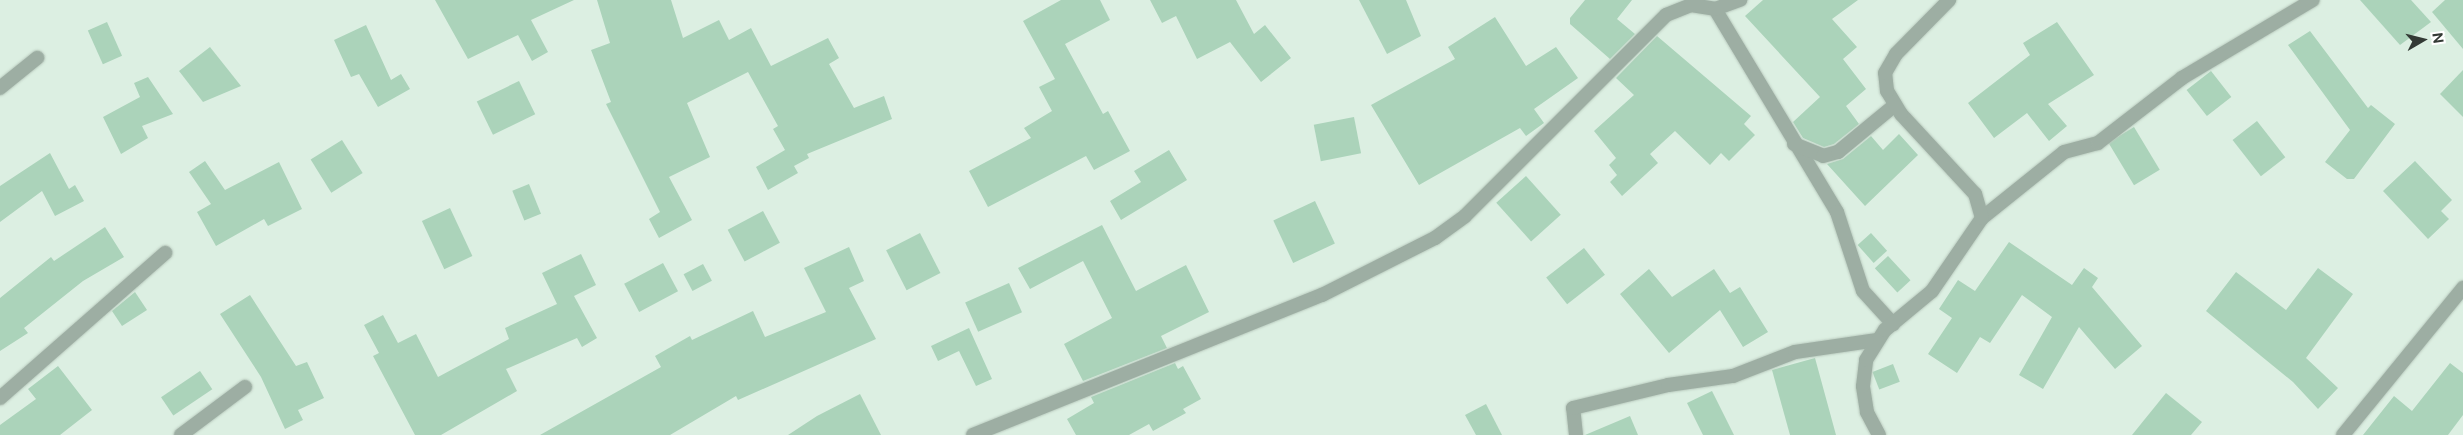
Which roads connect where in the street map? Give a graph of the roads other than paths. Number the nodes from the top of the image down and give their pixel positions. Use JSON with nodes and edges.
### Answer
{"nodes":[{"id":1,"x":1740,"y":0,"type":"edge"},
{"id":2,"x":1949,"y":0,"type":"edge"},
{"id":3,"x":2314,"y":0,"type":"edge"},
{"id":4,"x":1715,"y":9,"type":"junction"},
{"id":5,"x":37,"y":58,"type":"dead end"},
{"id":6,"x":0,"y":88,"type":"edge"},
{"id":7,"x":1895,"y":105,"type":"junction"},
{"id":8,"x":1792,"y":142,"type":"junction"},
{"id":9,"x":1982,"y":218,"type":"junction"},
{"id":10,"x":165,"y":253,"type":"dead end"},
{"id":11,"x":2463,"y":288,"type":"edge"},
{"id":12,"x":1893,"y":324,"type":"junction"},
{"id":13,"x":1877,"y":340,"type":"junction"},
{"id":14,"x":244,"y":388,"type":"dead end"},
{"id":15,"x":0,"y":398,"type":"edge"},
{"id":16,"x":181,"y":435,"type":"edge"},
{"id":17,"x":973,"y":435,"type":"edge"},
{"id":18,"x":1576,"y":435,"type":"edge"},
{"id":19,"x":1879,"y":435,"type":"edge"},
{"id":20,"x":2343,"y":435,"type":"edge"}],
"edges":[{"from":1,"to":4,"type":"street"},
{"from":2,"to":7,"type":"street"},
{"from":3,"to":9,"type":"street"},
{"from":4,"to":8,"type":"street"},
{"from":4,"to":17,"type":"street"},
{"from":5,"to":6,"type":"street"},
{"from":7,"to":8,"type":"street"},
{"from":7,"to":9,"type":"street"},
{"from":8,"to":12,"type":"street"},
{"from":9,"to":12,"type":"street"},
{"from":10,"to":15,"type":"street"},
{"from":11,"to":20,"type":"street"},
{"from":12,"to":13,"type":"street"},
{"from":13,"to":18,"type":"street"},
{"from":13,"to":19,"type":"street"},
{"from":14,"to":16,"type":"street"}]}
